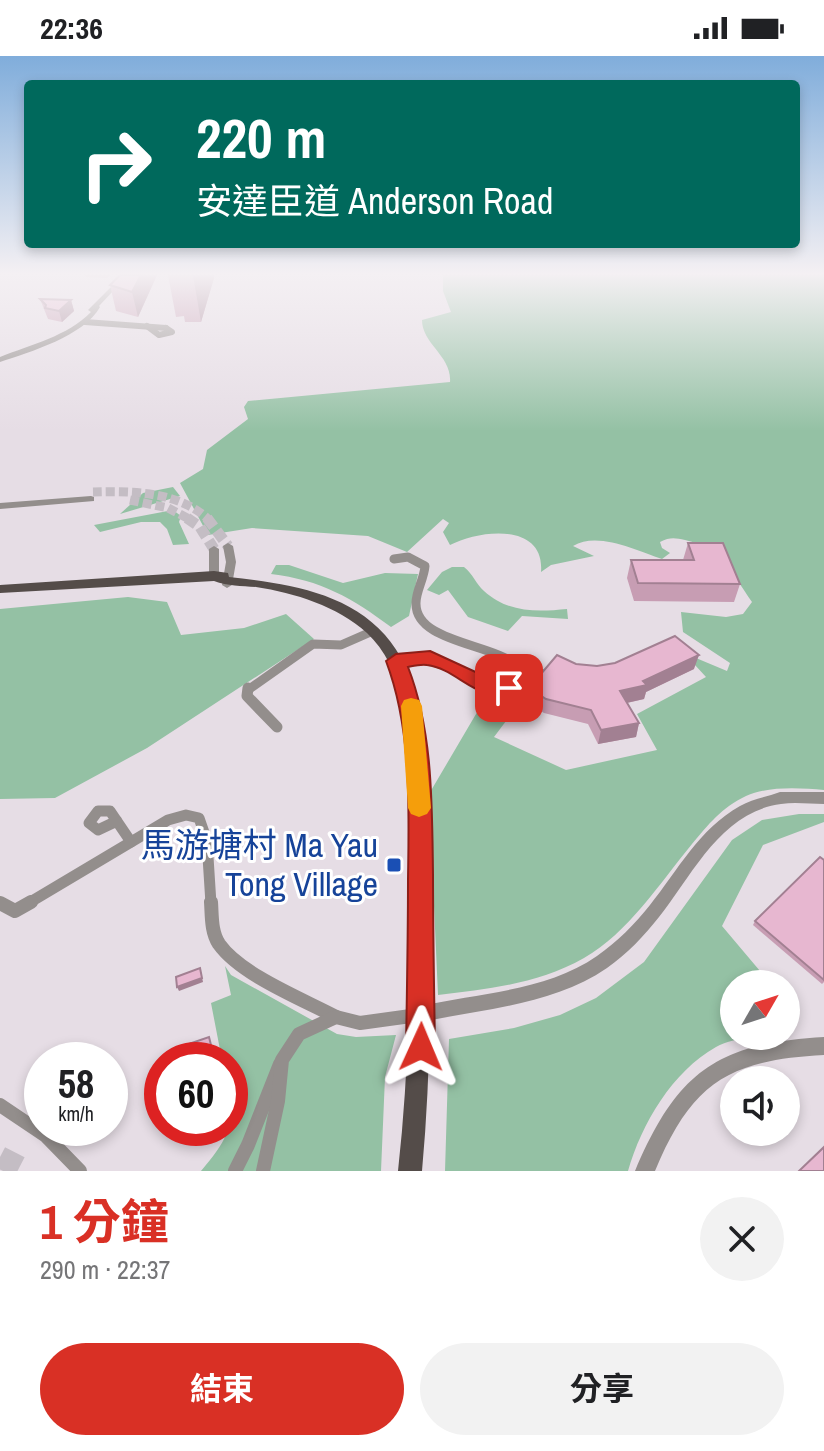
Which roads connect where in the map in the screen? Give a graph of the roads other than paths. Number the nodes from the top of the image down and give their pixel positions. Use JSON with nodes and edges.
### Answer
{"nodes":[{"id":1,"x":73,"y":327,"type":"edge"},
{"id":2,"x":148,"y":327,"type":"edge"},
{"id":3,"x":157,"y":327,"type":"edge"},
{"id":4,"x":0,"y":360,"type":"edge"},
{"id":5,"x":92,"y":496,"type":"tunnel mouth"},
{"id":6,"x":0,"y":506,"type":"edge"},
{"id":7,"x":228,"y":546,"type":"tunnel mouth"},
{"id":8,"x":214,"y":549,"type":"tunnel mouth"},
{"id":9,"x":394,"y":559,"type":"dead end"},
{"id":10,"x":214,"y":572,"type":"junction"},
{"id":11,"x":180,"y":580,"type":"junction"},
{"id":12,"x":228,"y":581,"type":"junction"},
{"id":13,"x":0,"y":589,"type":"edge"},
{"id":14,"x":373,"y":631,"type":"junction"},
{"id":15,"x":396,"y":661,"type":"junction"},
{"id":16,"x":277,"y":727,"type":"dead end"},
{"id":17,"x":824,"y":798,"type":"edge"},
{"id":18,"x":117,"y":821,"type":"dead end"},
{"id":19,"x":131,"y":842,"type":"junction"},
{"id":20,"x":0,"y":903,"type":"edge"},
{"id":21,"x":421,"y":1014,"type":"junction"},
{"id":22,"x":336,"y":1017,"type":"junction"},
{"id":23,"x":824,"y":1046,"type":"edge"},
{"id":24,"x":282,"y":1060,"type":"junction"},
{"id":25,"x":0,"y":1105,"type":"edge"},
{"id":26,"x":80,"y":1171,"type":"edge"},
{"id":27,"x":235,"y":1171,"type":"edge"},
{"id":28,"x":263,"y":1171,"type":"edge"},
{"id":29,"x":410,"y":1171,"type":"edge"},
{"id":30,"x":645,"y":1171,"type":"edge"}],
"edges":[{"from":1,"to":4,"type":"street"},
{"from":2,"to":3,"type":"street"},
{"from":5,"to":6,"type":"street"},
{"from":7,"to":12,"type":"street"},
{"from":8,"to":10,"type":"street"},
{"from":9,"to":15,"type":"street"},
{"from":10,"to":11,"type":"main road"},
{"from":10,"to":12,"type":"main road"},
{"from":11,"to":12,"type":"main road"},
{"from":11,"to":13,"type":"main road"},
{"from":12,"to":14,"type":"main road"},
{"from":14,"to":15,"type":"main road"},
{"from":14,"to":16,"type":"street"},
{"from":15,"to":21,"type":"main road"},
{"from":17,"to":21,"type":"street"},
{"from":18,"to":19,"type":"street"},
{"from":19,"to":20,"type":"street"},
{"from":19,"to":22,"type":"street"},
{"from":21,"to":22,"type":"street"},
{"from":21,"to":29,"type":"main road"},
{"from":22,"to":24,"type":"street"},
{"from":23,"to":30,"type":"street"},
{"from":24,"to":27,"type":"street"},
{"from":24,"to":28,"type":"street"},
{"from":25,"to":26,"type":"street"}]}
